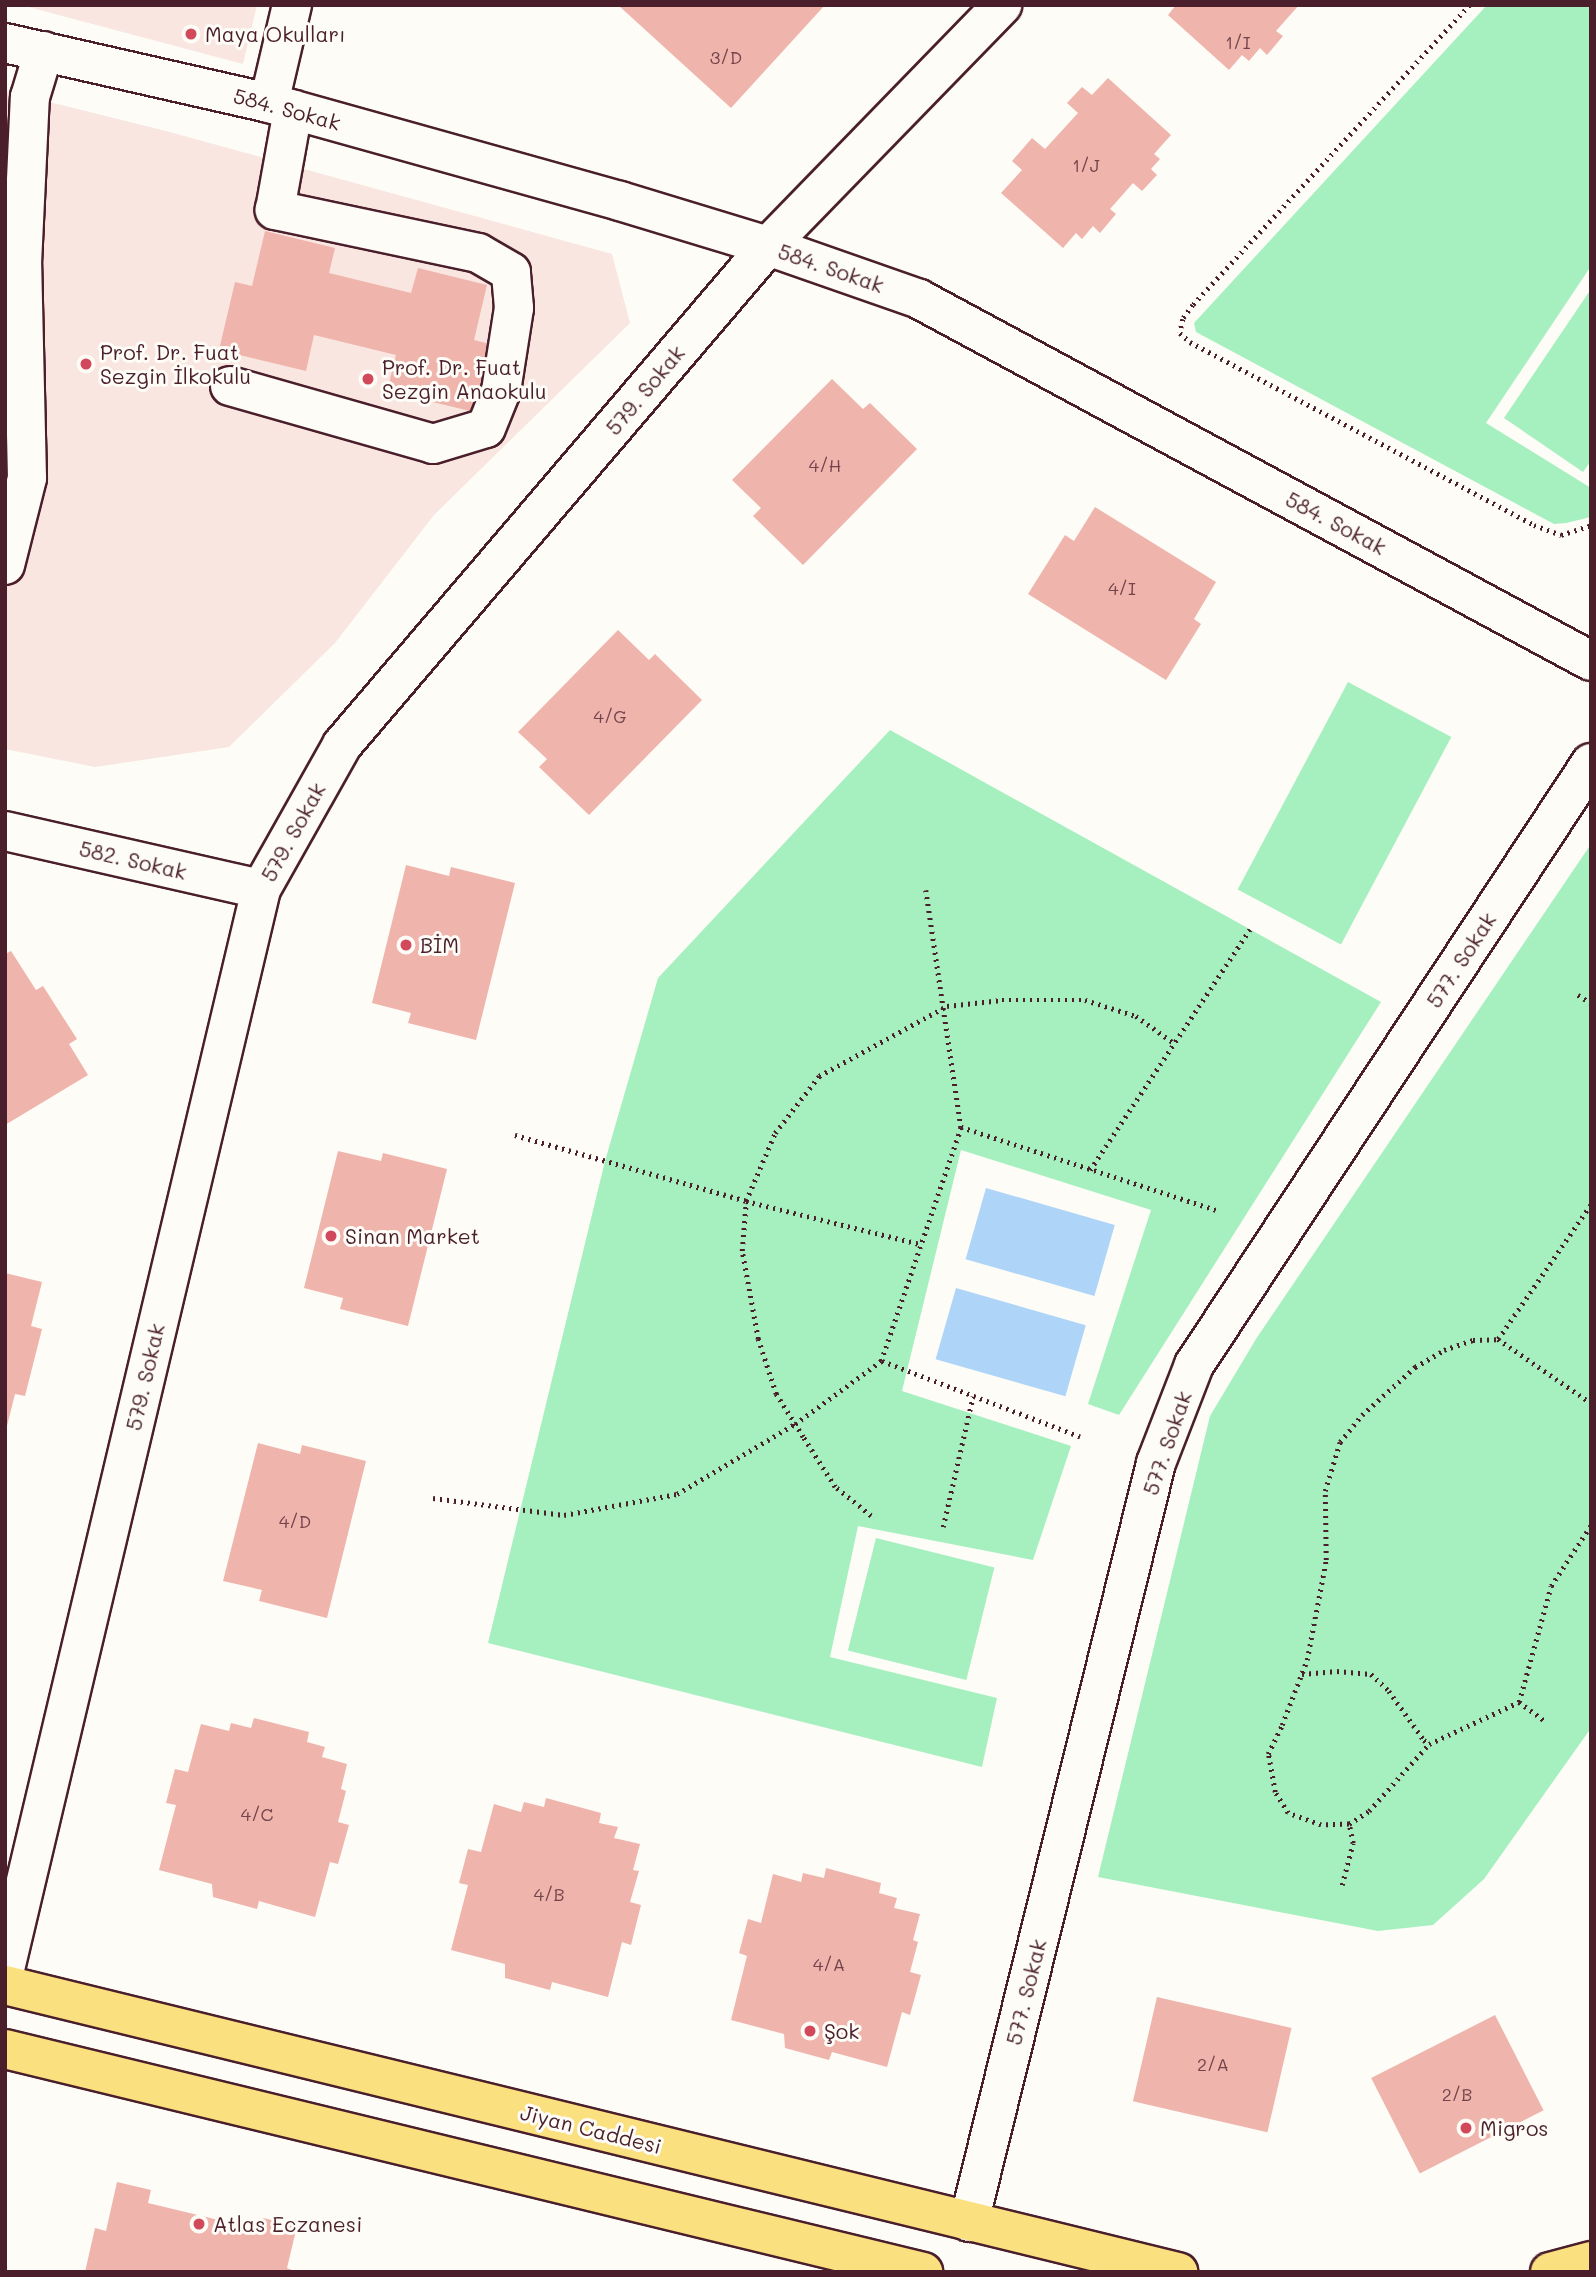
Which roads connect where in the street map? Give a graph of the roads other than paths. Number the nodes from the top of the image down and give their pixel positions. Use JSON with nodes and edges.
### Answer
{"nodes":[{"id":1,"x":292,"y":5,"type":"edge"},
{"id":2,"x":1002,"y":5,"type":"edge"},
{"id":3,"x":5,"y":43,"type":"edge"},
{"id":4,"x":44,"y":51,"type":"junction"},
{"id":5,"x":281,"y":107,"type":"junction"},
{"id":6,"x":768,"y":246,"type":"junction"},
{"id":7,"x":230,"y":386,"type":"dead end"},
{"id":8,"x":5,"y":565,"type":"edge"},
{"id":9,"x":1591,"y":661,"type":"edge"},
{"id":10,"x":1591,"y":763,"type":"edge"},
{"id":11,"x":5,"y":831,"type":"edge"},
{"id":12,"x":261,"y":889,"type":"junction"},
{"id":13,"x":5,"y":1969,"type":"edge"},
{"id":14,"x":5,"y":1985,"type":"edge"},
{"id":15,"x":5,"y":2049,"type":"edge"},
{"id":16,"x":969,"y":2221,"type":"junction"},
{"id":17,"x":1591,"y":2261,"type":"edge"},
{"id":18,"x":874,"y":2266,"type":"edge"},
{"id":19,"x":923,"y":2272,"type":"edge"},
{"id":20,"x":1178,"y":2272,"type":"edge"},
{"id":21,"x":1550,"y":2272,"type":"edge"}],
"edges":[{"from":1,"to":5,"type":"street"},
{"from":2,"to":6,"type":"street","name":"579. Sokak"},
{"from":3,"to":4,"type":"street","name":"584. Sokak"},
{"from":4,"to":5,"type":"street","name":"584. Sokak"},
{"from":4,"to":8,"type":"street"},
{"from":5,"to":6,"type":"street","name":"584. Sokak"},
{"from":5,"to":7,"type":"street"},
{"from":6,"to":9,"type":"street","name":"584. Sokak"},
{"from":6,"to":12,"type":"street","name":"579. Sokak"},
{"from":10,"to":16,"type":"street","name":"577. Sokak"},
{"from":11,"to":12,"type":"street","name":"582. Sokak"},
{"from":12,"to":13,"type":"street","name":"579. Sokak"},
{"from":14,"to":16,"type":"main road","name":"Jiyan Caddesi"},
{"from":15,"to":18,"type":"main road"},
{"from":16,"to":20,"type":"main road","name":"Jiyan Caddesi"},
{"from":17,"to":21,"type":"main road"},
{"from":18,"to":19,"type":"main road"}]}
